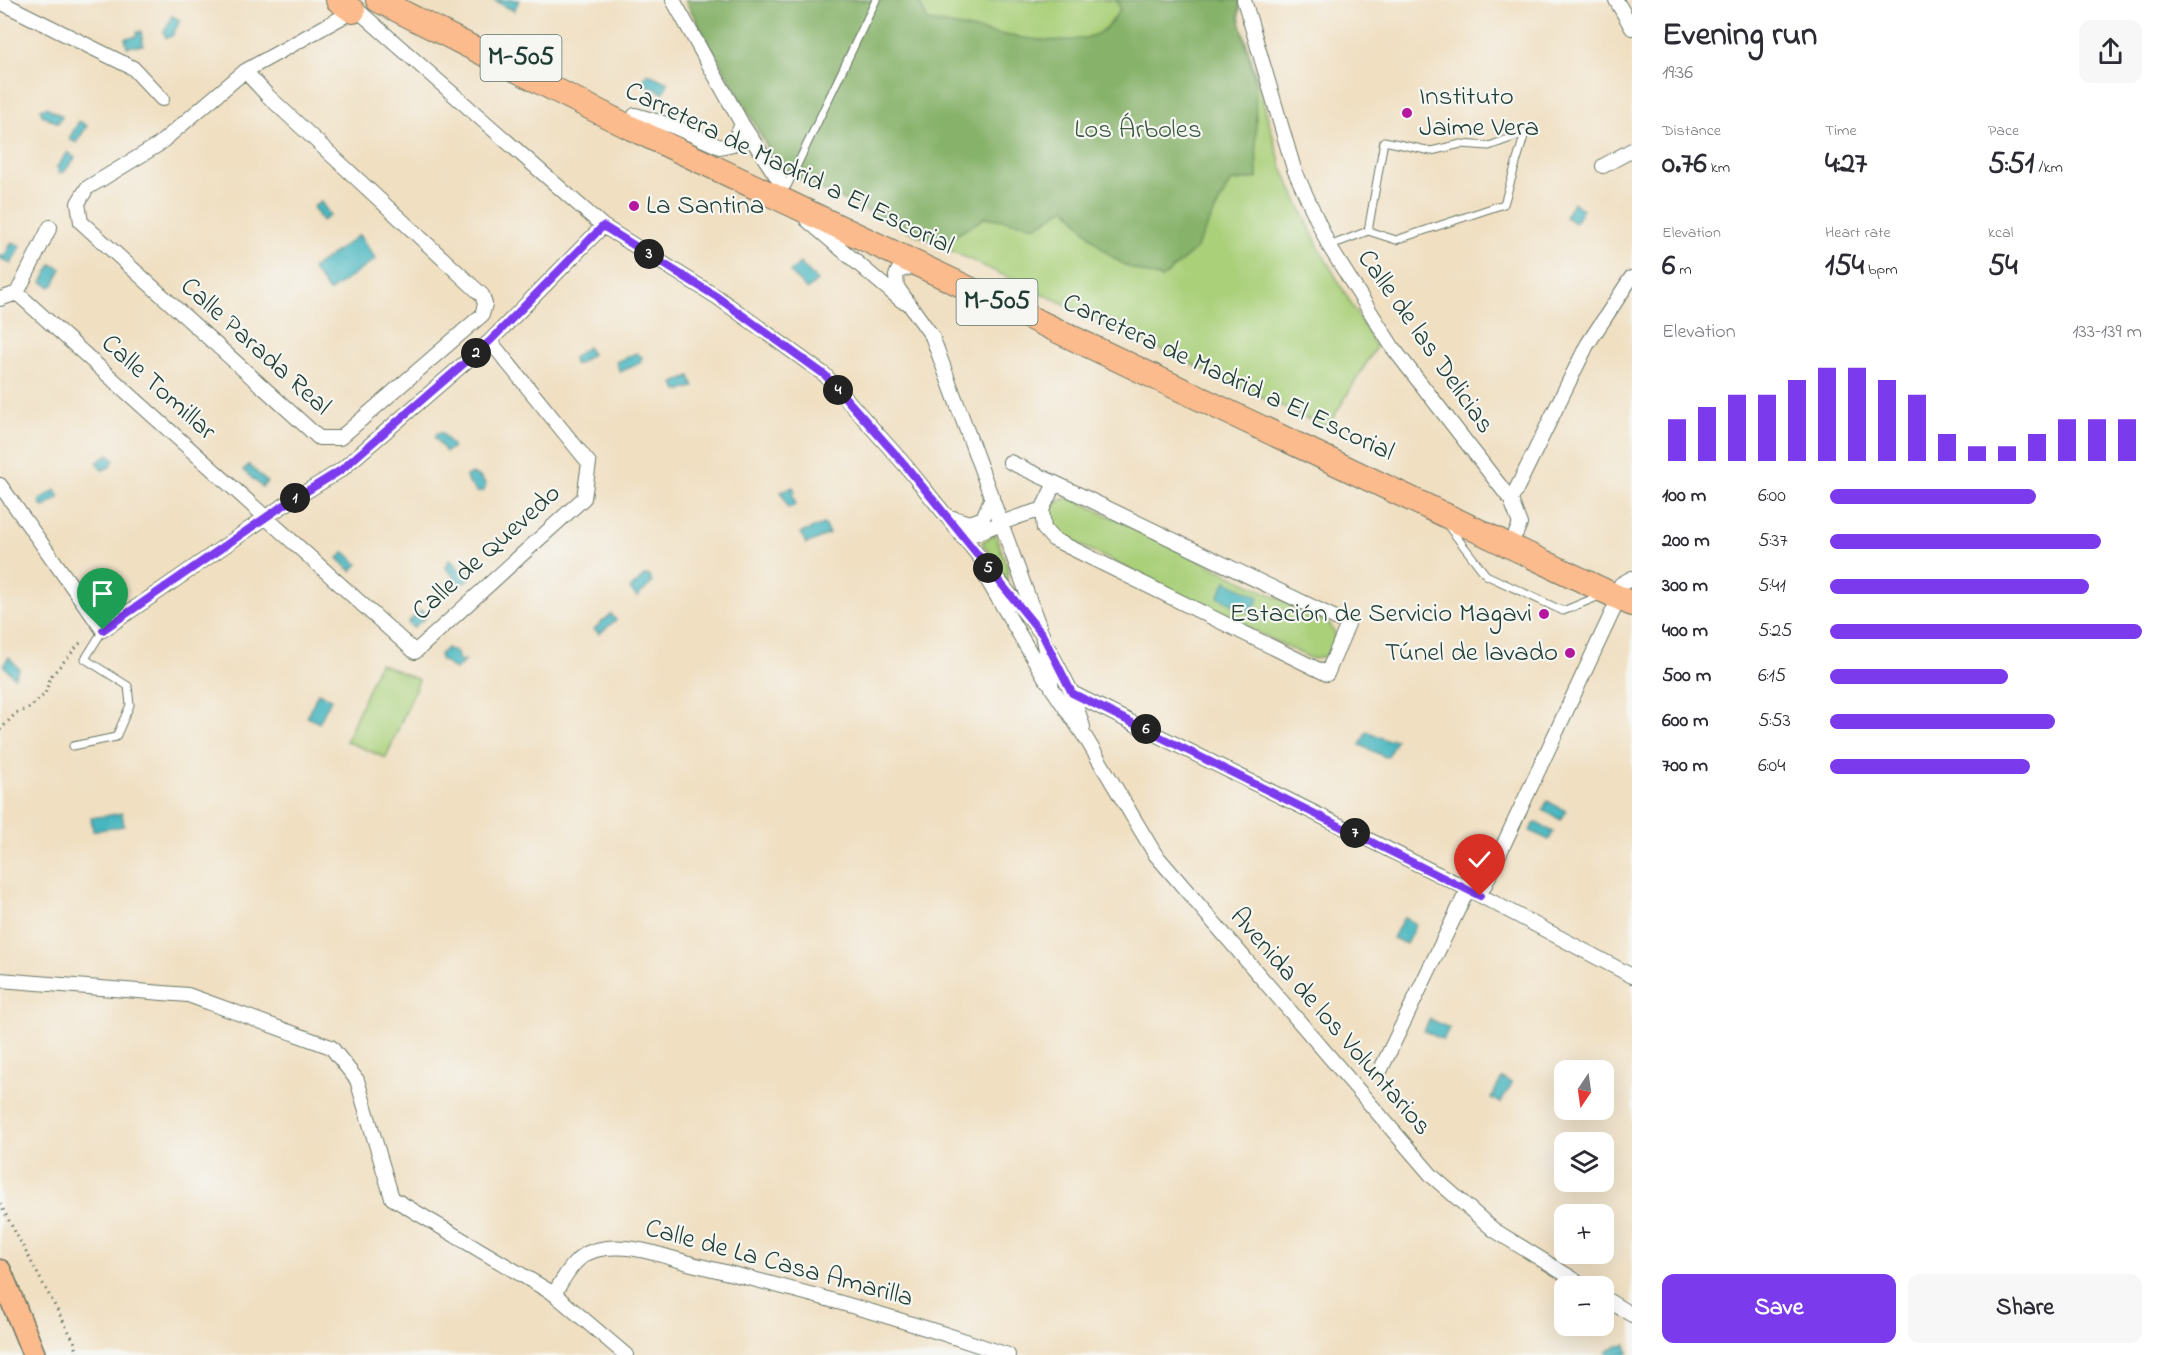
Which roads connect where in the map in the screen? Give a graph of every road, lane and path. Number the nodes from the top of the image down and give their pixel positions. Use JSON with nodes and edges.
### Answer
{"nodes":[{"id":1,"x":378,"y":0,"type":"edge"},
{"id":2,"x":407,"y":0,"type":"edge"},
{"id":3,"x":673,"y":0,"type":"edge"},
{"id":4,"x":876,"y":0,"type":"edge"},
{"id":5,"x":1244,"y":0,"type":"edge"},
{"id":6,"x":1616,"y":0,"type":"edge"},
{"id":7,"x":0,"y":2,"type":"edge"},
{"id":8,"x":345,"y":6,"type":"edge"},
{"id":9,"x":1632,"y":28,"type":"edge"},
{"id":10,"x":245,"y":71,"type":"junction"},
{"id":11,"x":162,"y":99,"type":"dead end"},
{"id":12,"x":635,"y":116,"type":"junction"},
{"id":13,"x":742,"y":124,"type":"junction"},
{"id":14,"x":1632,"y":150,"type":"edge"},
{"id":15,"x":1603,"y":166,"type":"dead end"},
{"id":16,"x":785,"y":191,"type":"junction"},
{"id":17,"x":603,"y":226,"type":"junction"},
{"id":18,"x":50,"y":227,"type":"dead end"},
{"id":19,"x":1368,"y":231,"type":"junction"},
{"id":20,"x":1329,"y":246,"type":"junction"},
{"id":21,"x":917,"y":265,"type":"junction"},
{"id":22,"x":1631,"y":278,"type":"edge"},
{"id":23,"x":17,"y":293,"type":"junction"},
{"id":24,"x":0,"y":299,"type":"edge"},
{"id":25,"x":918,"y":316,"type":"junction"},
{"id":26,"x":490,"y":341,"type":"junction"},
{"id":27,"x":1010,"y":462,"type":"dead end"},
{"id":28,"x":1055,"y":483,"type":"junction"},
{"id":29,"x":0,"y":485,"type":"edge"},
{"id":30,"x":992,"y":497,"type":"junction"},
{"id":31,"x":1511,"y":500,"type":"junction"},
{"id":32,"x":1431,"y":506,"type":"junction"},
{"id":33,"x":1042,"y":510,"type":"junction"},
{"id":34,"x":946,"y":516,"type":"junction"},
{"id":35,"x":267,"y":518,"type":"junction"},
{"id":36,"x":1002,"y":520,"type":"junction"},
{"id":37,"x":1516,"y":533,"type":"junction"},
{"id":38,"x":963,"y":538,"type":"junction"},
{"id":39,"x":1627,"y":590,"type":"edge"},
{"id":40,"x":103,"y":630,"type":"junction"},
{"id":41,"x":1042,"y":634,"type":"junction"},
{"id":42,"x":415,"y":652,"type":"joint"},
{"id":43,"x":1052,"y":688,"type":"junction"},
{"id":44,"x":1072,"y":693,"type":"junction"},
{"id":45,"x":0,"y":730,"type":"edge"},
{"id":46,"x":1087,"y":740,"type":"junction"},
{"id":47,"x":73,"y":746,"type":"dead end"},
{"id":48,"x":1474,"y":892,"type":"junction"},
{"id":49,"x":1632,"y":976,"type":"edge"},
{"id":50,"x":0,"y":980,"type":"edge"},
{"id":51,"x":1381,"y":1069,"type":"dead end"},
{"id":52,"x":0,"y":1204,"type":"edge"},
{"id":53,"x":0,"y":1271,"type":"edge"},
{"id":54,"x":1568,"y":1276,"type":"edge"},
{"id":55,"x":554,"y":1294,"type":"junction"},
{"id":56,"x":1614,"y":1304,"type":"edge"},
{"id":57,"x":1632,"y":1316,"type":"edge"},
{"id":58,"x":34,"y":1355,"type":"edge"},
{"id":59,"x":78,"y":1355,"type":"edge"},
{"id":60,"x":626,"y":1355,"type":"edge"},
{"id":61,"x":1008,"y":1355,"type":"edge"}],
"edges":[{"from":1,"to":16,"type":"highway","name":"Carretera de Madrid a El Escorial","number":"M-505"},
{"from":2,"to":12,"type":"highway","name":"Carretera de Madrid a El Escorial","number":"M-505"},
{"from":3,"to":13,"type":"street","name":"Avenida de los Voluntarios"},
{"from":4,"to":16,"type":"lane"},
{"from":5,"to":20,"type":"street","name":"Calle de las Delicias"},
{"from":6,"to":9,"type":"street"},
{"from":7,"to":11,"type":"street"},
{"from":8,"to":10,"type":"street","name":"Calle Parada Real"},
{"from":8,"to":17,"type":"street"},
{"from":10,"to":10,"type":"street","name":"Calle Parada Real"},
{"from":12,"to":13,"type":"street"},
{"from":12,"to":16,"type":"highway","name":"Carretera de Madrid a El Escorial","number":"M-505"},
{"from":13,"to":16,"type":"street","name":"Avenida de los Voluntarios"},
{"from":14,"to":15,"type":"street"},
{"from":16,"to":21,"type":"highway","name":"Carretera de Madrid a El Escorial","number":"M-505"},
{"from":16,"to":25,"type":"street","name":"Avenida de los Voluntarios"},
{"from":16,"to":37,"type":"highway","name":"Carretera de Madrid a El Escorial","number":"M-505"},
{"from":17,"to":26,"type":"street"},
{"from":17,"to":34,"type":"street"},
{"from":18,"to":23,"type":"street"},
{"from":19,"to":19,"type":"lane"},
{"from":19,"to":20,"type":"lane"},
{"from":20,"to":31,"type":"street","name":"Calle de las Delicias"},
{"from":21,"to":25,"type":"street","name":"Avenida de los Voluntarios"},
{"from":21,"to":32,"type":"highway","name":"Carretera de Madrid a El Escorial","number":"M-505"},
{"from":22,"to":31,"type":"street"},
{"from":23,"to":24,"type":"street"},
{"from":23,"to":35,"type":"street","name":"Calle Tomillar"},
{"from":25,"to":30,"type":"street","name":"Avenida de los Voluntarios"},
{"from":26,"to":35,"type":"street"},
{"from":26,"to":42,"type":"street","name":"Calle de Quevedo"},
{"from":27,"to":28,"type":"street"},
{"from":28,"to":33,"type":"street"},
{"from":28,"to":33,"type":"street"},
{"from":29,"to":40,"type":"street"},
{"from":30,"to":34,"type":"street"},
{"from":30,"to":36,"type":"street","name":"Avenida de los Voluntarios"},
{"from":31,"to":37,"type":"street","name":"Calle de las Delicias"},
{"from":32,"to":39,"type":"highway","name":"Carretera de Madrid a El Escorial","number":"M-505"},
{"from":32,"to":39,"type":"lane"},
{"from":33,"to":36,"type":"street"},
{"from":34,"to":38,"type":"street"},
{"from":35,"to":40,"type":"street"},
{"from":35,"to":42,"type":"street","name":"Calle Tomillar"},
{"from":36,"to":38,"type":"street"},
{"from":36,"to":41,"type":"street","name":"Avenida de los Voluntarios"},
{"from":37,"to":39,"type":"highway","name":"Carretera de Madrid a El Escorial","number":"M-505"},
{"from":38,"to":41,"type":"street"},
{"from":38,"to":43,"type":"street"},
{"from":39,"to":48,"type":"street"},
{"from":40,"to":45,"type":"path"},
{"from":40,"to":47,"type":"lane"},
{"from":41,"to":43,"type":"street","name":"Avenida de los Voluntarios"},
{"from":41,"to":44,"type":"street","name":"Avenida de los Voluntarios"},
{"from":43,"to":46,"type":"street","name":"Avenida de los Voluntarios"},
{"from":44,"to":46,"type":"street","name":"Avenida de los Voluntarios"},
{"from":44,"to":48,"type":"street"},
{"from":46,"to":54,"type":"street","name":"Avenida de los Voluntarios"},
{"from":48,"to":49,"type":"street"},
{"from":48,"to":51,"type":"street"},
{"from":50,"to":55,"type":"street"},
{"from":52,"to":59,"type":"path"},
{"from":53,"to":58,"type":"main road"},
{"from":55,"to":60,"type":"street"},
{"from":55,"to":61,"type":"street","name":"Calle de La Casa Amarilla"},
{"from":56,"to":57,"type":"street"}]}
